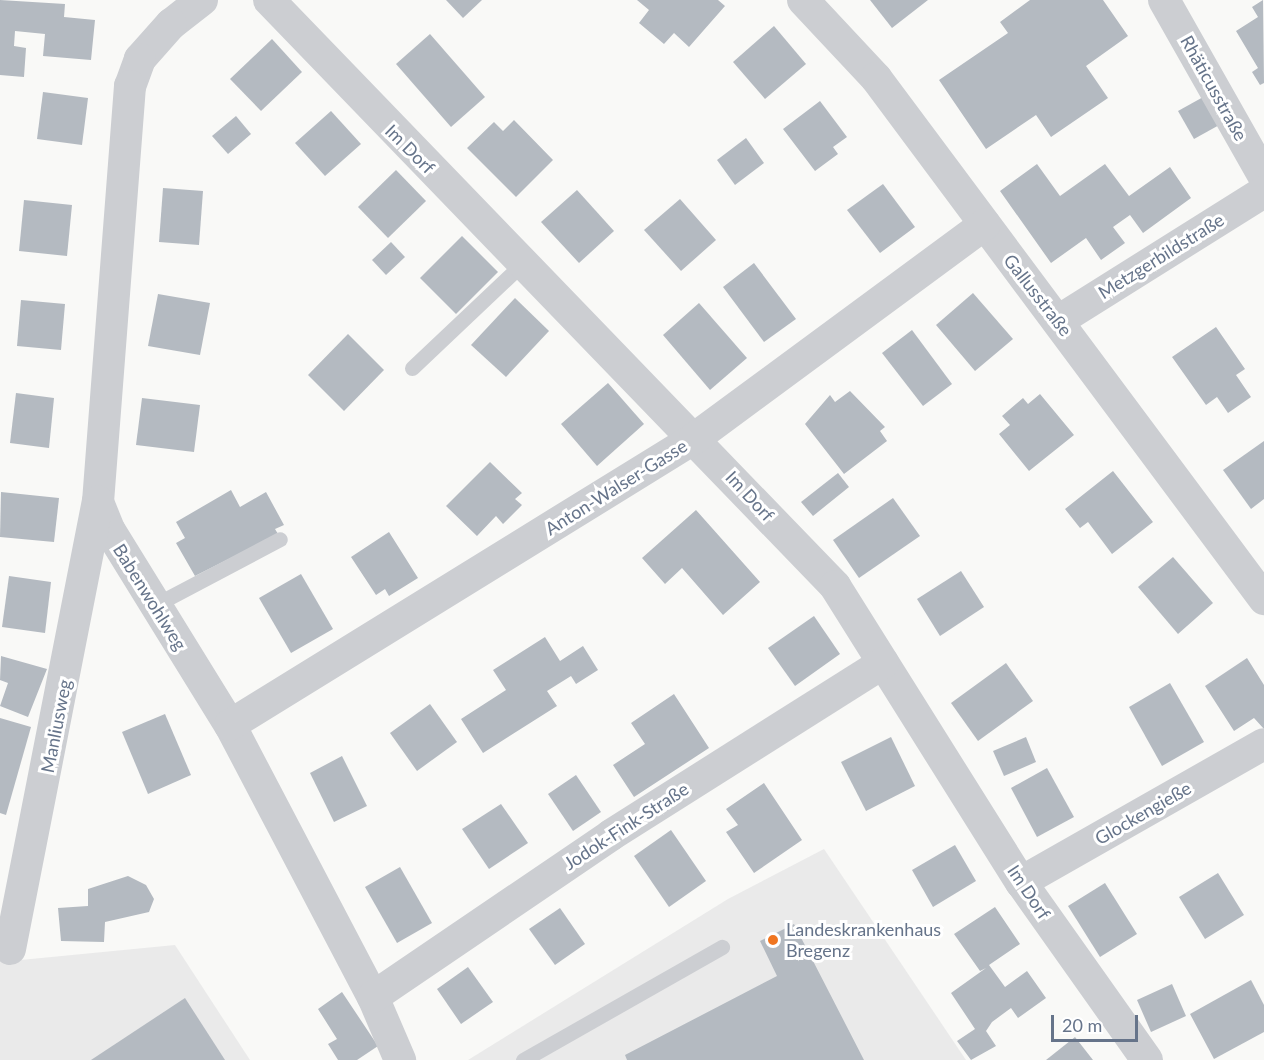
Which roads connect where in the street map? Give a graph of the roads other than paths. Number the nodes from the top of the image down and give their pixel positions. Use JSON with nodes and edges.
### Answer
{"nodes":[{"id":1,"x":202,"y":0,"type":"edge"},
{"id":2,"x":269,"y":0,"type":"edge"},
{"id":3,"x":803,"y":0,"type":"edge"},
{"id":4,"x":1164,"y":0,"type":"edge"},
{"id":5,"x":1264,"y":177,"type":"edge"},
{"id":6,"x":1264,"y":192,"type":"edge"},
{"id":7,"x":985,"y":224,"type":"junction"},
{"id":8,"x":525,"y":261,"type":"junction"},
{"id":9,"x":1058,"y":321,"type":"junction"},
{"id":10,"x":412,"y":368,"type":"dead end"},
{"id":11,"x":695,"y":438,"type":"junction"},
{"id":12,"x":98,"y":502,"type":"junction"},
{"id":13,"x":280,"y":539,"type":"dead end"},
{"id":14,"x":1264,"y":599,"type":"edge"},
{"id":15,"x":155,"y":605,"type":"junction"},
{"id":16,"x":884,"y":663,"type":"junction"},
{"id":17,"x":230,"y":725,"type":"junction"},
{"id":18,"x":1264,"y":744,"type":"edge"},
{"id":19,"x":1021,"y":882,"type":"junction"},
{"id":20,"x":722,"y":947,"type":"dead end"},
{"id":21,"x":10,"y":949,"type":"dead end"},
{"id":22,"x":373,"y":997,"type":"junction"},
{"id":23,"x":400,"y":1060,"type":"edge"},
{"id":24,"x":523,"y":1060,"type":"edge"},
{"id":25,"x":1147,"y":1060,"type":"edge"}],
"edges":[{"from":1,"to":12,"type":"street"},
{"from":2,"to":8,"type":"street","name":"Im Dorf"},
{"from":3,"to":7,"type":"street","name":"Gallusstraße"},
{"from":4,"to":5,"type":"street","name":"Rhäticusstraße"},
{"from":6,"to":9,"type":"street","name":"Metzgerbildstraße"},
{"from":7,"to":9,"type":"street","name":"Gallusstraße"},
{"from":7,"to":11,"type":"street","name":"Anton-Walser-Gasse"},
{"from":8,"to":10,"type":"lane"},
{"from":8,"to":11,"type":"street","name":"Im Dorf"},
{"from":9,"to":14,"type":"street","name":"Gallusstraße"},
{"from":11,"to":16,"type":"street","name":"Im Dorf"},
{"from":11,"to":17,"type":"street","name":"Anton-Walser-Gasse"},
{"from":12,"to":15,"type":"street","name":"Babenwohlweg"},
{"from":12,"to":21,"type":"street","name":"Manliusweg"},
{"from":13,"to":15,"type":"lane"},
{"from":15,"to":17,"type":"street","name":"Babenwohlweg"},
{"from":16,"to":19,"type":"street","name":"Im Dorf"},
{"from":16,"to":22,"type":"street","name":"Jodok-Fink-Straße"},
{"from":17,"to":22,"type":"street","name":"Babenwohlweg"},
{"from":18,"to":19,"type":"street","name":"Glockengieße"},
{"from":19,"to":25,"type":"street","name":"Im Dorf"},
{"from":20,"to":24,"type":"lane"},
{"from":22,"to":23,"type":"street","name":"Babenwohlweg"}]}
